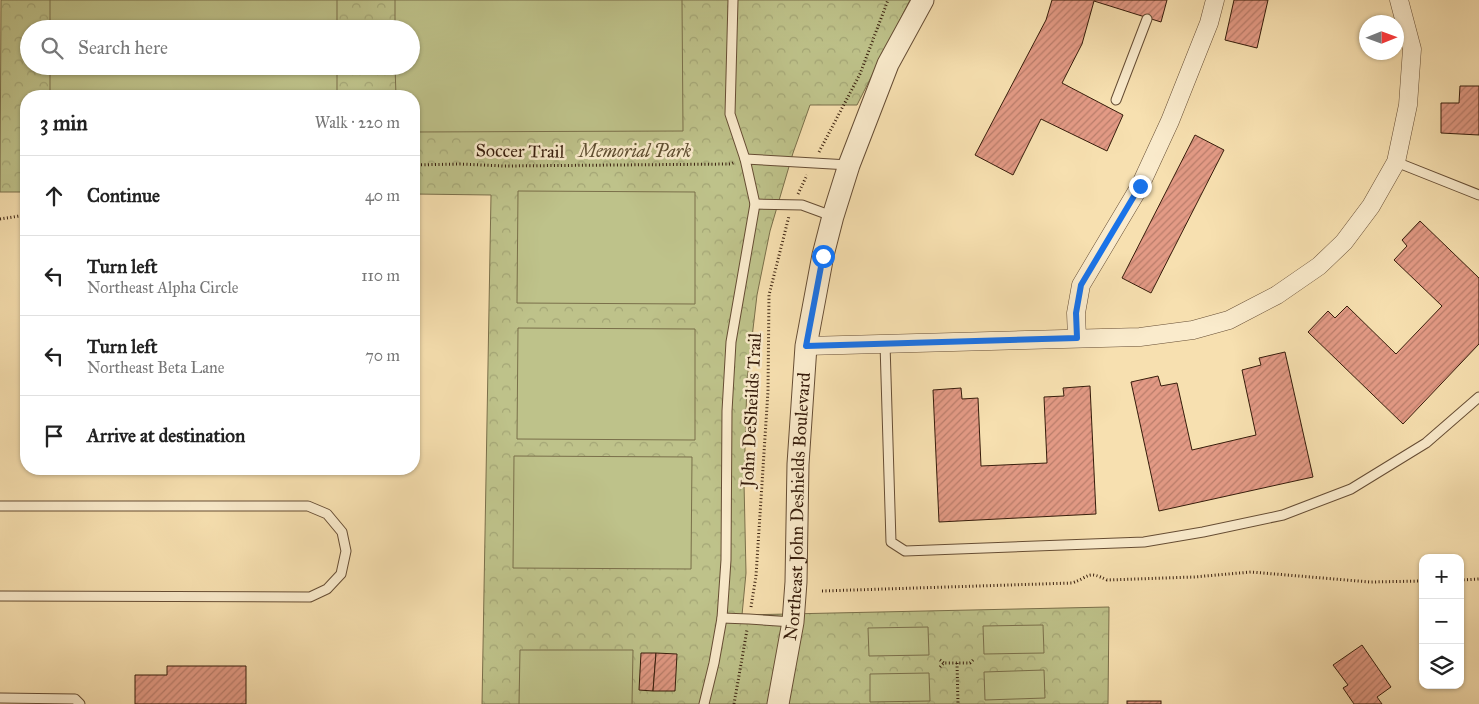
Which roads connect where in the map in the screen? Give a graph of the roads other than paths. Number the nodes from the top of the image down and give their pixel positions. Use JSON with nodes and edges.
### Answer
{"nodes":[{"id":1,"x":733,"y":0,"type":"edge"},
{"id":2,"x":923,"y":0,"type":"edge"},
{"id":3,"x":1215,"y":0,"type":"edge"},
{"id":4,"x":1400,"y":0,"type":"edge"},
{"id":5,"x":1147,"y":19,"type":"dead end"},
{"id":6,"x":1116,"y":100,"type":"dead end"},
{"id":7,"x":744,"y":159,"type":"junction"},
{"id":8,"x":1396,"y":162,"type":"junction"},
{"id":9,"x":849,"y":165,"type":"junction"},
{"id":10,"x":1479,"y":195,"type":"edge"},
{"id":11,"x":754,"y":204,"type":"junction"},
{"id":12,"x":833,"y":216,"type":"junction"},
{"id":13,"x":1077,"y":338,"type":"junction"},
{"id":14,"x":885,"y":344,"type":"junction"},
{"id":15,"x":806,"y":346,"type":"junction"},
{"id":16,"x":1479,"y":397,"type":"edge"},
{"id":17,"x":0,"y":506,"type":"edge"},
{"id":18,"x":0,"y":596,"type":"edge"},
{"id":19,"x":722,"y":618,"type":"junction"},
{"id":20,"x":793,"y":622,"type":"junction"},
{"id":21,"x":0,"y":698,"type":"edge"},
{"id":22,"x":80,"y":704,"type":"edge"},
{"id":23,"x":704,"y":704,"type":"edge"},
{"id":24,"x":778,"y":704,"type":"edge"}],
"edges":[{"from":1,"to":7,"type":"lane"},
{"from":2,"to":9,"type":"street","name":"Northeast John Deshields Boulevard"},
{"from":3,"to":13,"type":"street"},
{"from":4,"to":8,"type":"street"},
{"from":5,"to":6,"type":"lane"},
{"from":7,"to":9,"type":"lane"},
{"from":7,"to":11,"type":"lane"},
{"from":8,"to":10,"type":"lane"},
{"from":8,"to":13,"type":"street"},
{"from":9,"to":12,"type":"street","name":"Northeast John Deshields Boulevard"},
{"from":11,"to":12,"type":"lane"},
{"from":11,"to":19,"type":"lane"},
{"from":12,"to":15,"type":"street","name":"Northeast John Deshields Boulevard"},
{"from":13,"to":14,"type":"street"},
{"from":14,"to":15,"type":"street"},
{"from":14,"to":16,"type":"lane"},
{"from":15,"to":20,"type":"street","name":"Northeast John Deshields Boulevard"},
{"from":17,"to":18,"type":"lane"},
{"from":19,"to":20,"type":"lane"},
{"from":19,"to":23,"type":"lane"},
{"from":20,"to":24,"type":"street","name":"Northeast John Deshields Boulevard"},
{"from":21,"to":22,"type":"lane"}]}
